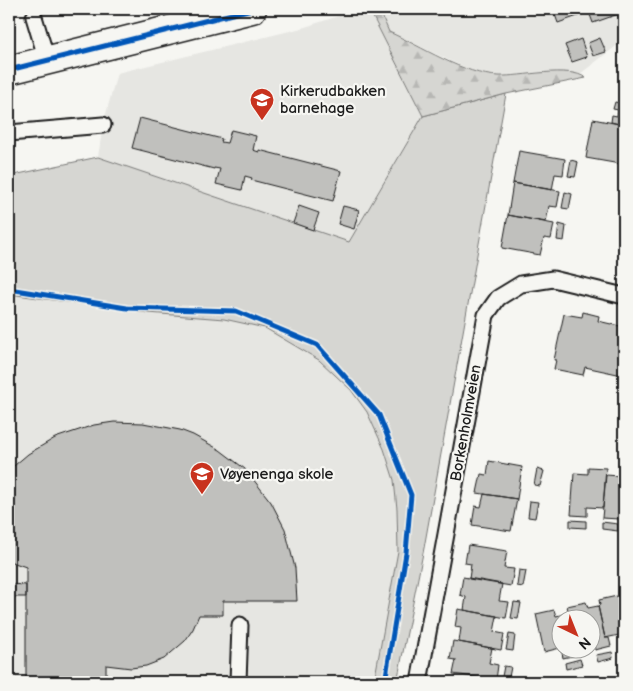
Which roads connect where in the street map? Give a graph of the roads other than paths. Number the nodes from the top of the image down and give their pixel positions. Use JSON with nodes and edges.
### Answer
{"nodes":[{"id":1,"x":252,"y":9,"type":"edge"},
{"id":2,"x":34,"y":17,"type":"dead end"},
{"id":3,"x":47,"y":60,"type":"junction"},
{"id":4,"x":9,"y":70,"type":"edge"},
{"id":5,"x":102,"y":125,"type":"dead end"},
{"id":6,"x":9,"y":133,"type":"edge"},
{"id":7,"x":624,"y":296,"type":"edge"},
{"id":8,"x":240,"y":625,"type":"dead end"},
{"id":9,"x":238,"y":682,"type":"edge"},
{"id":10,"x":420,"y":682,"type":"edge"}],
"edges":[{"from":1,"to":3,"type":"street"},
{"from":2,"to":3,"type":"lane"},
{"from":3,"to":4,"type":"street"},
{"from":5,"to":6,"type":"lane"},
{"from":7,"to":10,"type":"lane","name":"Borkenholmveien"},
{"from":8,"to":9,"type":"lane"}]}
